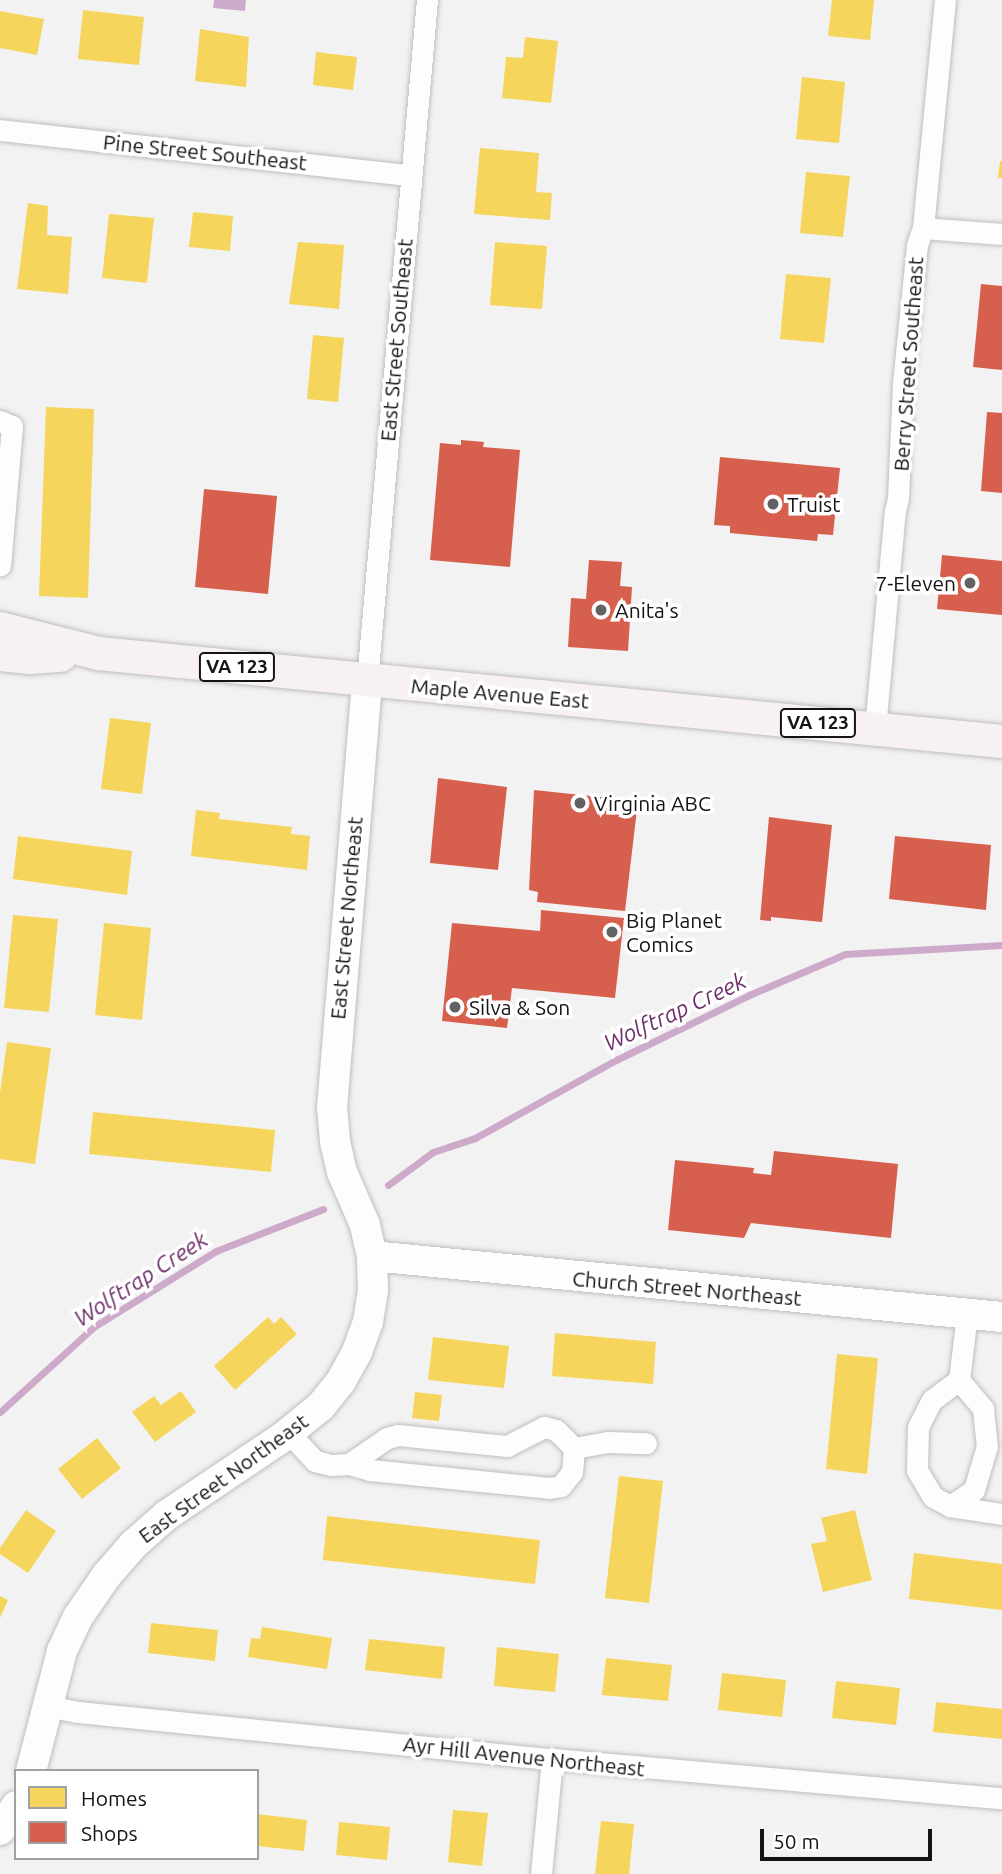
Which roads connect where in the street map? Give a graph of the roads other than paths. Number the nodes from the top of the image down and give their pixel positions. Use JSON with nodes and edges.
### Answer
{"nodes":[{"id":1,"x":427,"y":0,"type":"edge"},
{"id":2,"x":945,"y":0,"type":"edge"},
{"id":3,"x":0,"y":130,"type":"edge"},
{"id":4,"x":410,"y":175,"type":"junction"},
{"id":5,"x":923,"y":228,"type":"junction"},
{"id":6,"x":1002,"y":234,"type":"edge"},
{"id":7,"x":0,"y":421,"type":"edge"},
{"id":8,"x":0,"y":565,"type":"edge"},
{"id":9,"x":0,"y":628,"type":"edge"},
{"id":10,"x":98,"y":653,"type":"junction"},
{"id":11,"x":0,"y":654,"type":"edge"},
{"id":12,"x":367,"y":680,"type":"junction"},
{"id":13,"x":875,"y":729,"type":"junction"},
{"id":14,"x":1002,"y":741,"type":"edge"},
{"id":15,"x":372,"y":1256,"type":"junction"},
{"id":16,"x":967,"y":1314,"type":"junction"},
{"id":17,"x":1002,"y":1317,"type":"edge"},
{"id":18,"x":959,"y":1380,"type":"junction"},
{"id":19,"x":289,"y":1433,"type":"junction"},
{"id":20,"x":646,"y":1443,"type":"dead end"},
{"id":21,"x":499,"y":1446,"type":"junction"},
{"id":22,"x":574,"y":1448,"type":"junction"},
{"id":23,"x":349,"y":1464,"type":"junction"},
{"id":24,"x":497,"y":1482,"type":"junction"},
{"id":25,"x":950,"y":1506,"type":"junction"},
{"id":26,"x":1002,"y":1514,"type":"edge"},
{"id":27,"x":47,"y":1706,"type":"junction"},
{"id":28,"x":552,"y":1759,"type":"junction"},
{"id":29,"x":31,"y":1769,"type":"edge"},
{"id":30,"x":1002,"y":1798,"type":"edge"},
{"id":31,"x":14,"y":1809,"type":"edge"},
{"id":32,"x":0,"y":1830,"type":"edge"},
{"id":33,"x":541,"y":1874,"type":"edge"}],
"edges":[{"from":1,"to":4,"type":"street","name":"East Street Southeast"},
{"from":2,"to":5,"type":"street","name":"Berry Street Southeast"},
{"from":3,"to":4,"type":"street","name":"Pine Street Southeast"},
{"from":4,"to":12,"type":"street","name":"East Street Southeast"},
{"from":5,"to":6,"type":"street"},
{"from":5,"to":13,"type":"street","name":"Berry Street Southeast"},
{"from":7,"to":8,"type":"street"},
{"from":9,"to":10,"type":"main road","name":"Maple Avenue East","number":"VA 123"},
{"from":10,"to":11,"type":"main road","number":"VA 123"},
{"from":10,"to":12,"type":"main road","name":"Maple Avenue East","number":"VA 123"},
{"from":12,"to":13,"type":"main road","name":"Maple Avenue East","number":"VA 123"},
{"from":12,"to":15,"type":"street","name":"East Street Northeast"},
{"from":13,"to":14,"type":"main road","name":"Maple Avenue East","number":"VA 123"},
{"from":15,"to":16,"type":"street","name":"Church Street Northeast"},
{"from":15,"to":19,"type":"street","name":"East Street Northeast"},
{"from":16,"to":17,"type":"street","name":"Church Street Northeast"},
{"from":16,"to":18,"type":"street"},
{"from":18,"to":25,"type":"street"},
{"from":18,"to":25,"type":"street"},
{"from":19,"to":23,"type":"street"},
{"from":19,"to":27,"type":"street","name":"East Street Northeast"},
{"from":20,"to":22,"type":"street"},
{"from":21,"to":22,"type":"street"},
{"from":21,"to":23,"type":"street"},
{"from":21,"to":24,"type":"street"},
{"from":22,"to":24,"type":"street"},
{"from":23,"to":24,"type":"street"},
{"from":25,"to":26,"type":"street"},
{"from":27,"to":28,"type":"street","name":"Ayr Hill Avenue Northeast"},
{"from":27,"to":29,"type":"street","name":"East Street Northeast"},
{"from":28,"to":30,"type":"street","name":"Ayr Hill Avenue Northeast"},
{"from":28,"to":33,"type":"street"},
{"from":31,"to":32,"type":"street"}]}
